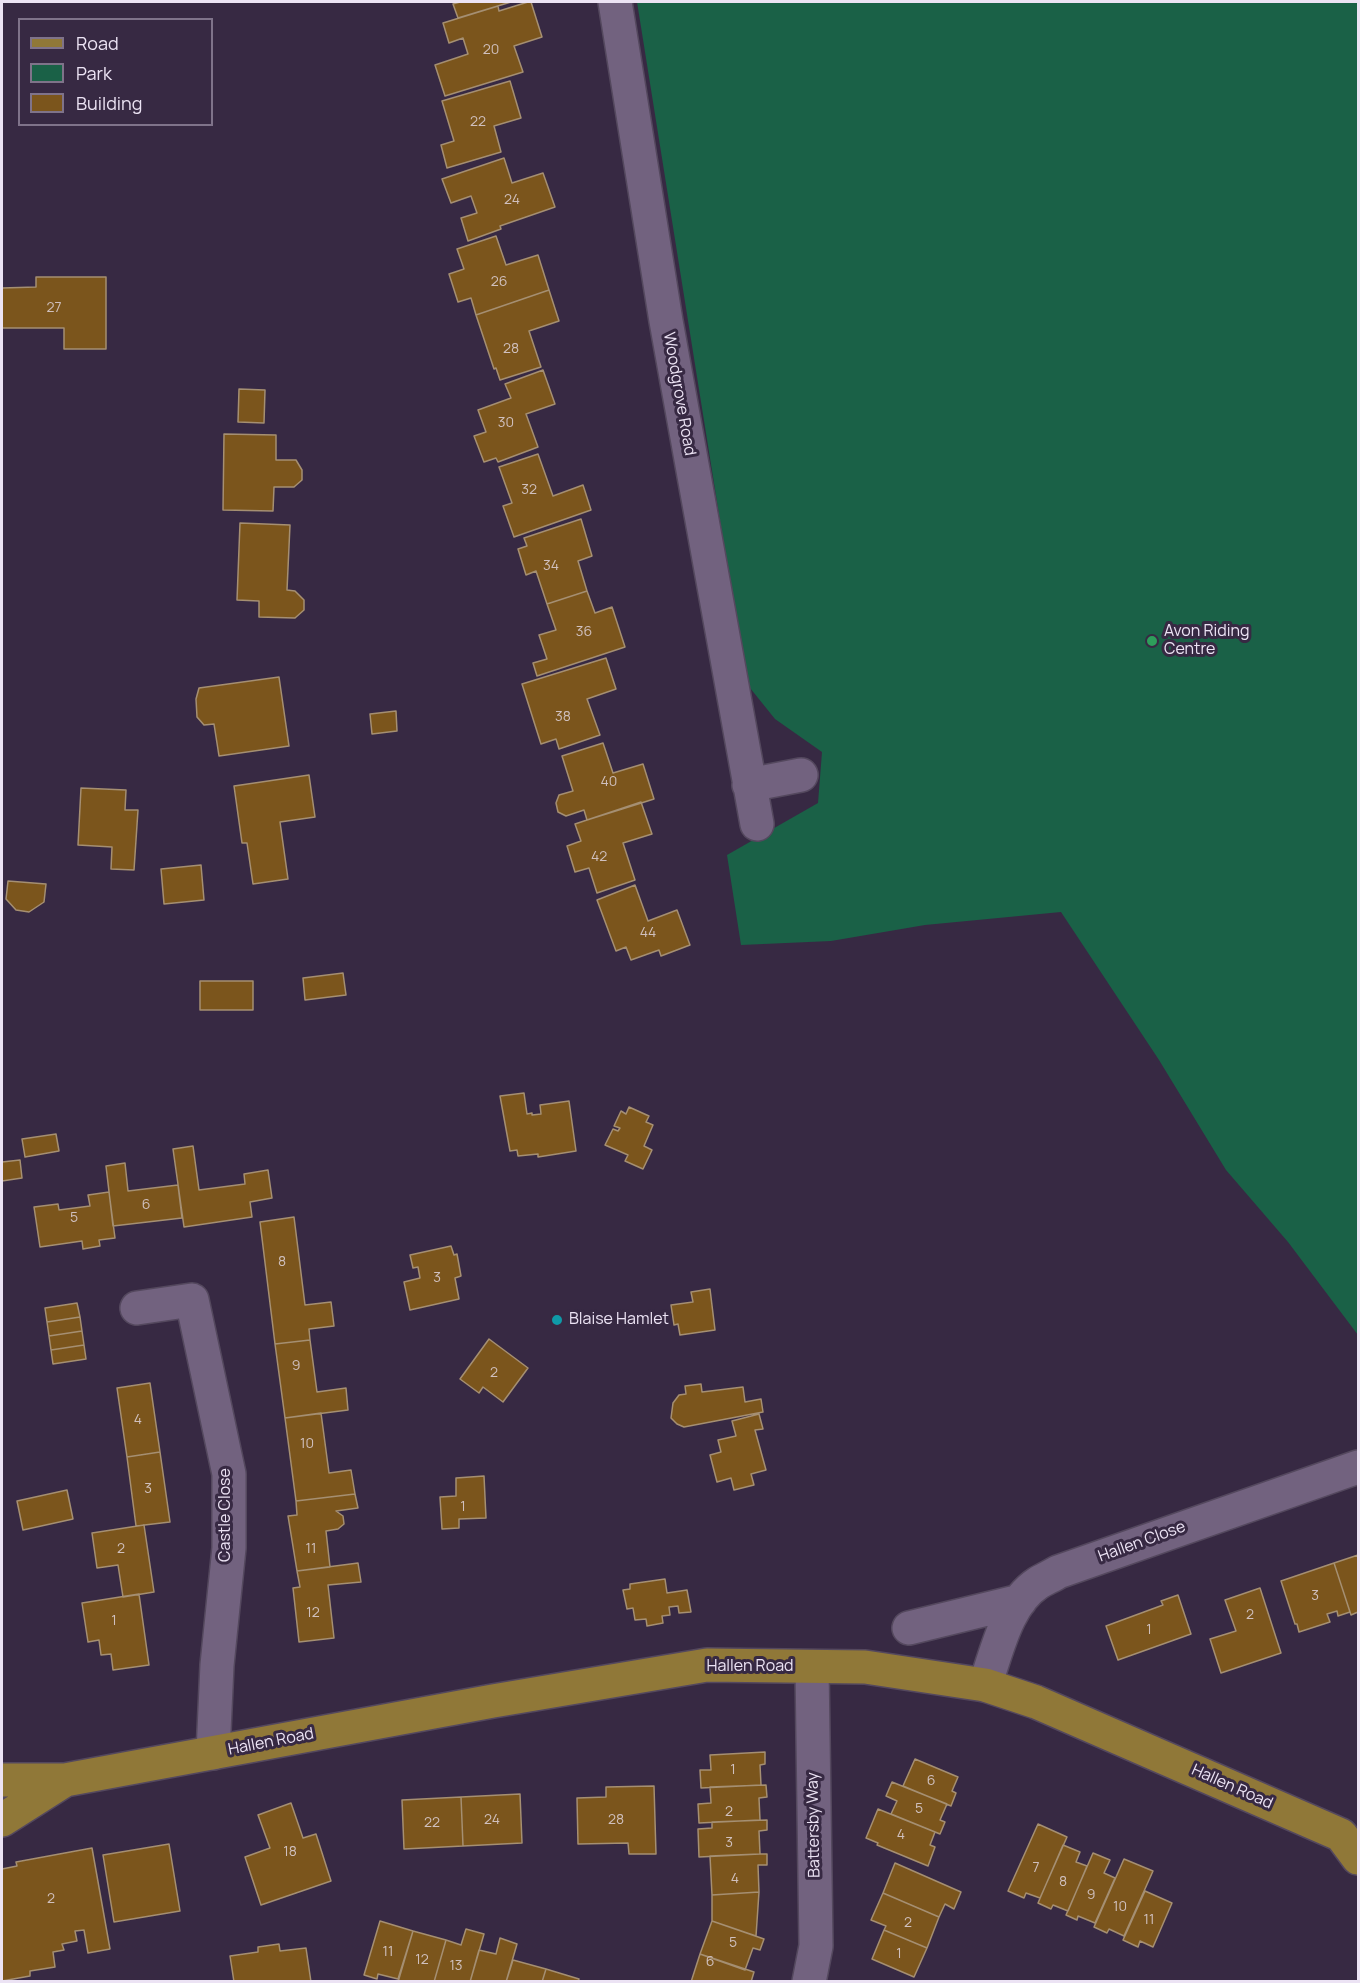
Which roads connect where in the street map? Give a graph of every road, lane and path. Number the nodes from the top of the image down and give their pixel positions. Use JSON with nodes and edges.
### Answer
{"nodes":[{"id":1,"x":615,"y":2,"type":"edge"},
{"id":2,"x":801,"y":775,"type":"dead end"},
{"id":3,"x":749,"y":785,"type":"junction"},
{"id":4,"x":757,"y":824,"type":"dead end"},
{"id":5,"x":137,"y":1308,"type":"dead end"},
{"id":6,"x":1359,"y":1467,"type":"edge"},
{"id":7,"x":1020,"y":1601,"type":"junction"},
{"id":8,"x":909,"y":1628,"type":"dead end"},
{"id":9,"x":812,"y":1667,"type":"junction"},
{"id":10,"x":985,"y":1685,"type":"junction"},
{"id":11,"x":213,"y":1753,"type":"junction"},
{"id":12,"x":2,"y":1780,"type":"edge"},
{"id":13,"x":65,"y":1780,"type":"junction"},
{"id":14,"x":2,"y":1820,"type":"edge"},
{"id":15,"x":1353,"y":1843,"type":"edge"},
{"id":16,"x":809,"y":1982,"type":"edge"}],
"edges":[{"from":1,"to":3,"type":"street","name":"Woodgrove Road"},
{"from":2,"to":3,"type":"street"},
{"from":3,"to":4,"type":"street","name":"Woodgrove Road"},
{"from":5,"to":11,"type":"street","name":"Castle Close"},
{"from":6,"to":7,"type":"street","name":"Hallen Close"},
{"from":7,"to":8,"type":"street"},
{"from":7,"to":10,"type":"street","name":"Hallen Close"},
{"from":9,"to":10,"type":"main road","name":"Hallen Road"},
{"from":9,"to":11,"type":"main road","name":"Hallen Road"},
{"from":9,"to":16,"type":"street","name":"Battersby Way"},
{"from":10,"to":15,"type":"main road","name":"Hallen Road"},
{"from":11,"to":13,"type":"main road","name":"Hallen Road"},
{"from":12,"to":13,"type":"main road","name":"Hallen Road"},
{"from":13,"to":14,"type":"main road","name":"Hallen Road"}]}
